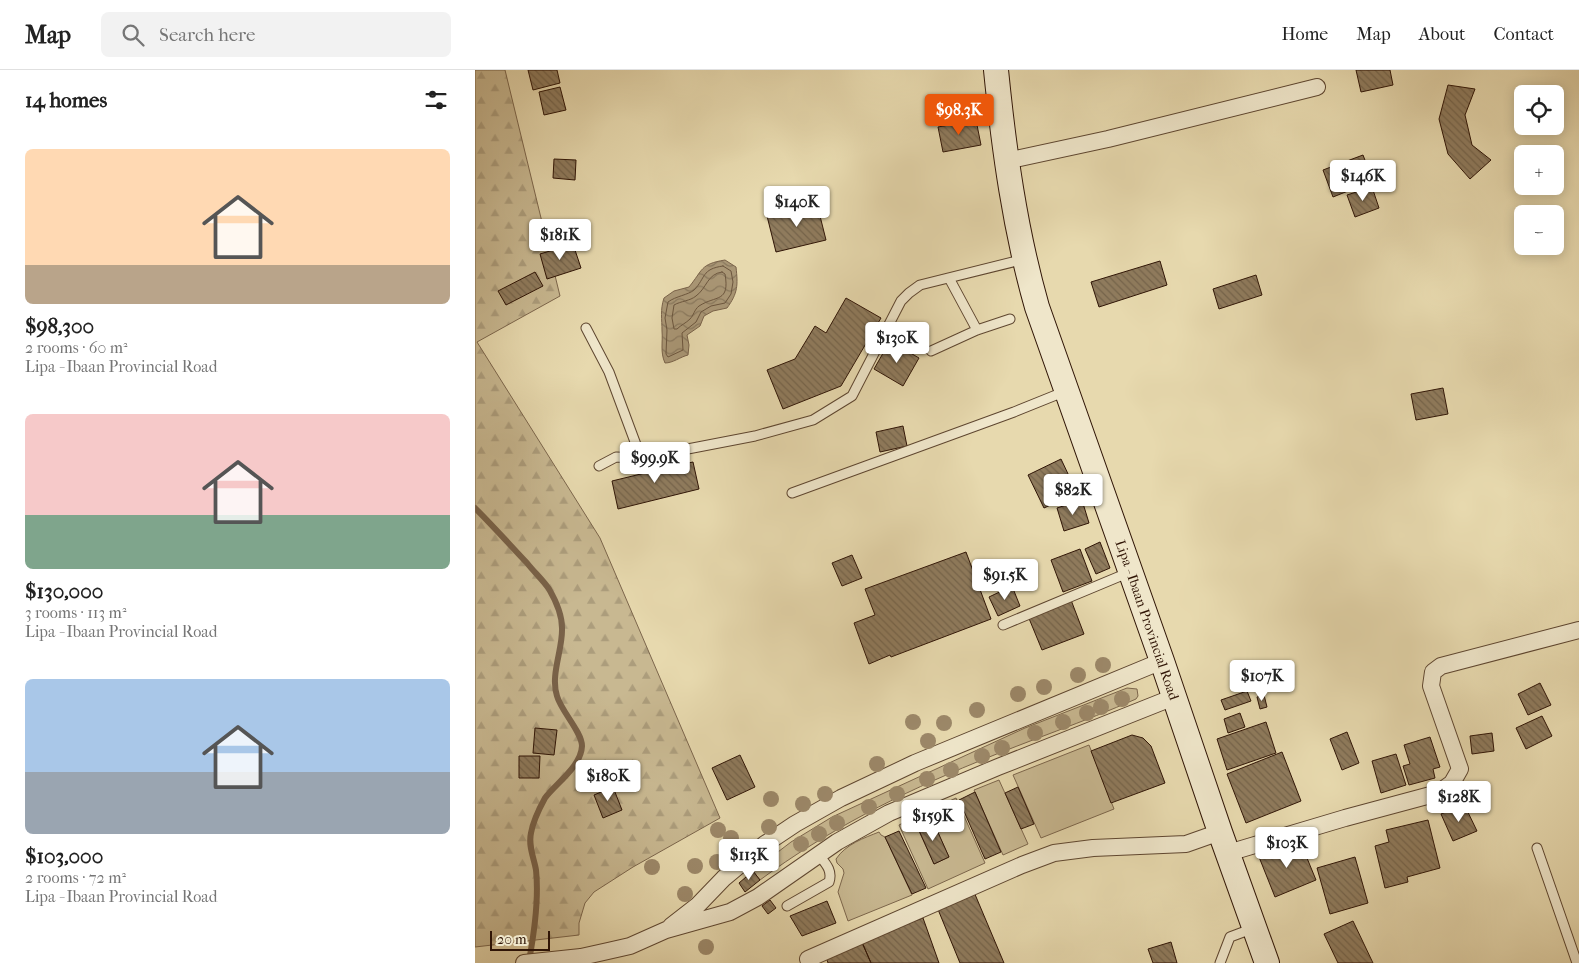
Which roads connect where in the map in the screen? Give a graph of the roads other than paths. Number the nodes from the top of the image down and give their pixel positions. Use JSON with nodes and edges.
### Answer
{"nodes":[{"id":1,"x":996,"y":70,"type":"edge"},
{"id":2,"x":1317,"y":87,"type":"dead end"},
{"id":3,"x":1006,"y":161,"type":"junction"},
{"id":4,"x":1025,"y":259,"type":"junction"},
{"id":5,"x":949,"y":278,"type":"junction"},
{"id":6,"x":1010,"y":319,"type":"dead end"},
{"id":7,"x":586,"y":328,"type":"dead end"},
{"id":8,"x":977,"y":330,"type":"junction"},
{"id":9,"x":931,"y":351,"type":"dead end"},
{"id":10,"x":1066,"y":391,"type":"junction"},
{"id":11,"x":641,"y":458,"type":"junction"},
{"id":12,"x":599,"y":466,"type":"dead end"},
{"id":13,"x":792,"y":493,"type":"dead end"},
{"id":14,"x":1130,"y":572,"type":"junction"},
{"id":15,"x":1003,"y":625,"type":"dead end"},
{"id":16,"x":1579,"y":630,"type":"edge"},
{"id":17,"x":1162,"y":661,"type":"junction"},
{"id":18,"x":1174,"y":698,"type":"junction"},
{"id":19,"x":1224,"y":843,"type":"junction"},
{"id":20,"x":1537,"y":848,"type":"dead end"},
{"id":21,"x":818,"y":854,"type":"junction"},
{"id":22,"x":787,"y":906,"type":"dead end"},
{"id":23,"x":1254,"y":928,"type":"junction"},
{"id":24,"x":666,"y":930,"type":"junction"},
{"id":25,"x":808,"y":959,"type":"dead end"},
{"id":26,"x":524,"y":963,"type":"edge"},
{"id":27,"x":1220,"y":963,"type":"edge"},
{"id":28,"x":1267,"y":963,"type":"edge"},
{"id":29,"x":1577,"y":963,"type":"edge"}],
"edges":[{"from":1,"to":3,"type":"main road","name":"Lipa - Ibaan Provincial Road"},
{"from":2,"to":3,"type":"street"},
{"from":3,"to":4,"type":"main road","name":"Lipa - Ibaan Provincial Road"},
{"from":4,"to":5,"type":"lane"},
{"from":4,"to":10,"type":"main road","name":"Lipa - Ibaan Provincial Road"},
{"from":5,"to":8,"type":"lane"},
{"from":5,"to":11,"type":"lane"},
{"from":6,"to":8,"type":"lane"},
{"from":7,"to":11,"type":"lane"},
{"from":8,"to":9,"type":"lane"},
{"from":10,"to":13,"type":"lane"},
{"from":10,"to":14,"type":"main road","name":"Lipa - Ibaan Provincial Road"},
{"from":11,"to":12,"type":"lane"},
{"from":14,"to":15,"type":"lane"},
{"from":14,"to":17,"type":"main road","name":"Lipa - Ibaan Provincial Road"},
{"from":16,"to":19,"type":"street"},
{"from":17,"to":18,"type":"main road","name":"Lipa - Ibaan Provincial Road"},
{"from":17,"to":24,"type":"street"},
{"from":18,"to":19,"type":"main road","name":"Lipa - Ibaan Provincial Road"},
{"from":18,"to":21,"type":"street"},
{"from":19,"to":23,"type":"main road","name":"Lipa - Ibaan Provincial Road"},
{"from":19,"to":25,"type":"street"},
{"from":20,"to":29,"type":"lane"},
{"from":21,"to":22,"type":"lane"},
{"from":21,"to":24,"type":"street"},
{"from":23,"to":27,"type":"lane"},
{"from":23,"to":28,"type":"main road","name":"Lipa - Ibaan Provincial Road"},
{"from":24,"to":26,"type":"street"}]}
